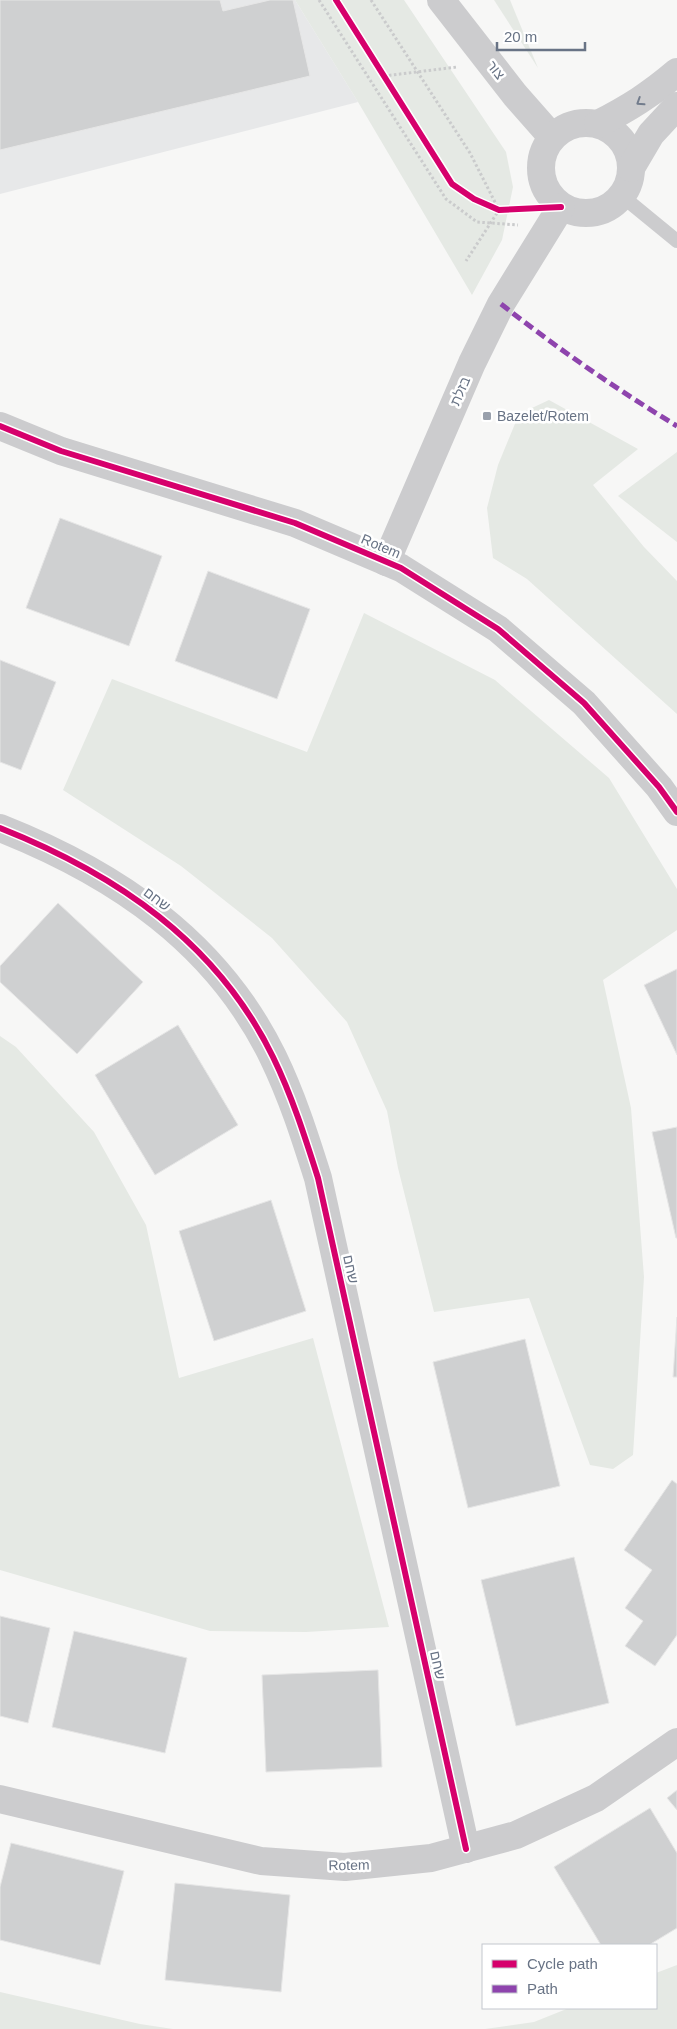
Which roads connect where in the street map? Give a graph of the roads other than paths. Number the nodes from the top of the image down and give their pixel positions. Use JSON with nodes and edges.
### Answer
{"nodes":[{"id":1,"x":442,"y":0,"type":"edge"},
{"id":2,"x":677,"y":72,"type":"edge"},
{"id":3,"x":677,"y":106,"type":"edge"},
{"id":4,"x":598,"y":124,"type":"junction"},
{"id":5,"x":552,"y":138,"type":"junction"},
{"id":6,"x":631,"y":168,"type":"junction"},
{"id":7,"x":622,"y":196,"type":"junction"},
{"id":8,"x":555,"y":217,"type":"junction"},
{"id":9,"x":677,"y":241,"type":"edge"},
{"id":10,"x":0,"y":426,"type":"edge"},
{"id":11,"x":386,"y":562,"type":"junction"},
{"id":12,"x":677,"y":812,"type":"edge"},
{"id":13,"x":0,"y":828,"type":"edge"},
{"id":14,"x":677,"y":1742,"type":"edge"},
{"id":15,"x":0,"y":1799,"type":"edge"},
{"id":16,"x":466,"y":1849,"type":"junction"}],
"edges":[{"from":1,"to":5,"type":"street","name":"צור"},
{"from":2,"to":4,"type":"street","one_way":true},
{"from":3,"to":6,"type":"street"},
{"from":4,"to":5,"type":"street"},
{"from":4,"to":6,"type":"street"},
{"from":5,"to":8,"type":"street"},
{"from":6,"to":7,"type":"street"},
{"from":7,"to":8,"type":"street"},
{"from":7,"to":9,"type":"lane"},
{"from":8,"to":11,"type":"street","name":"בזלת"},
{"from":10,"to":11,"type":"street","name":"Rotem"},
{"from":11,"to":12,"type":"street","name":"Rotem"},
{"from":13,"to":16,"type":"street","name":"שחם"},
{"from":14,"to":16,"type":"street","name":"Rotem"},
{"from":15,"to":16,"type":"street","name":"Rotem"}]}
